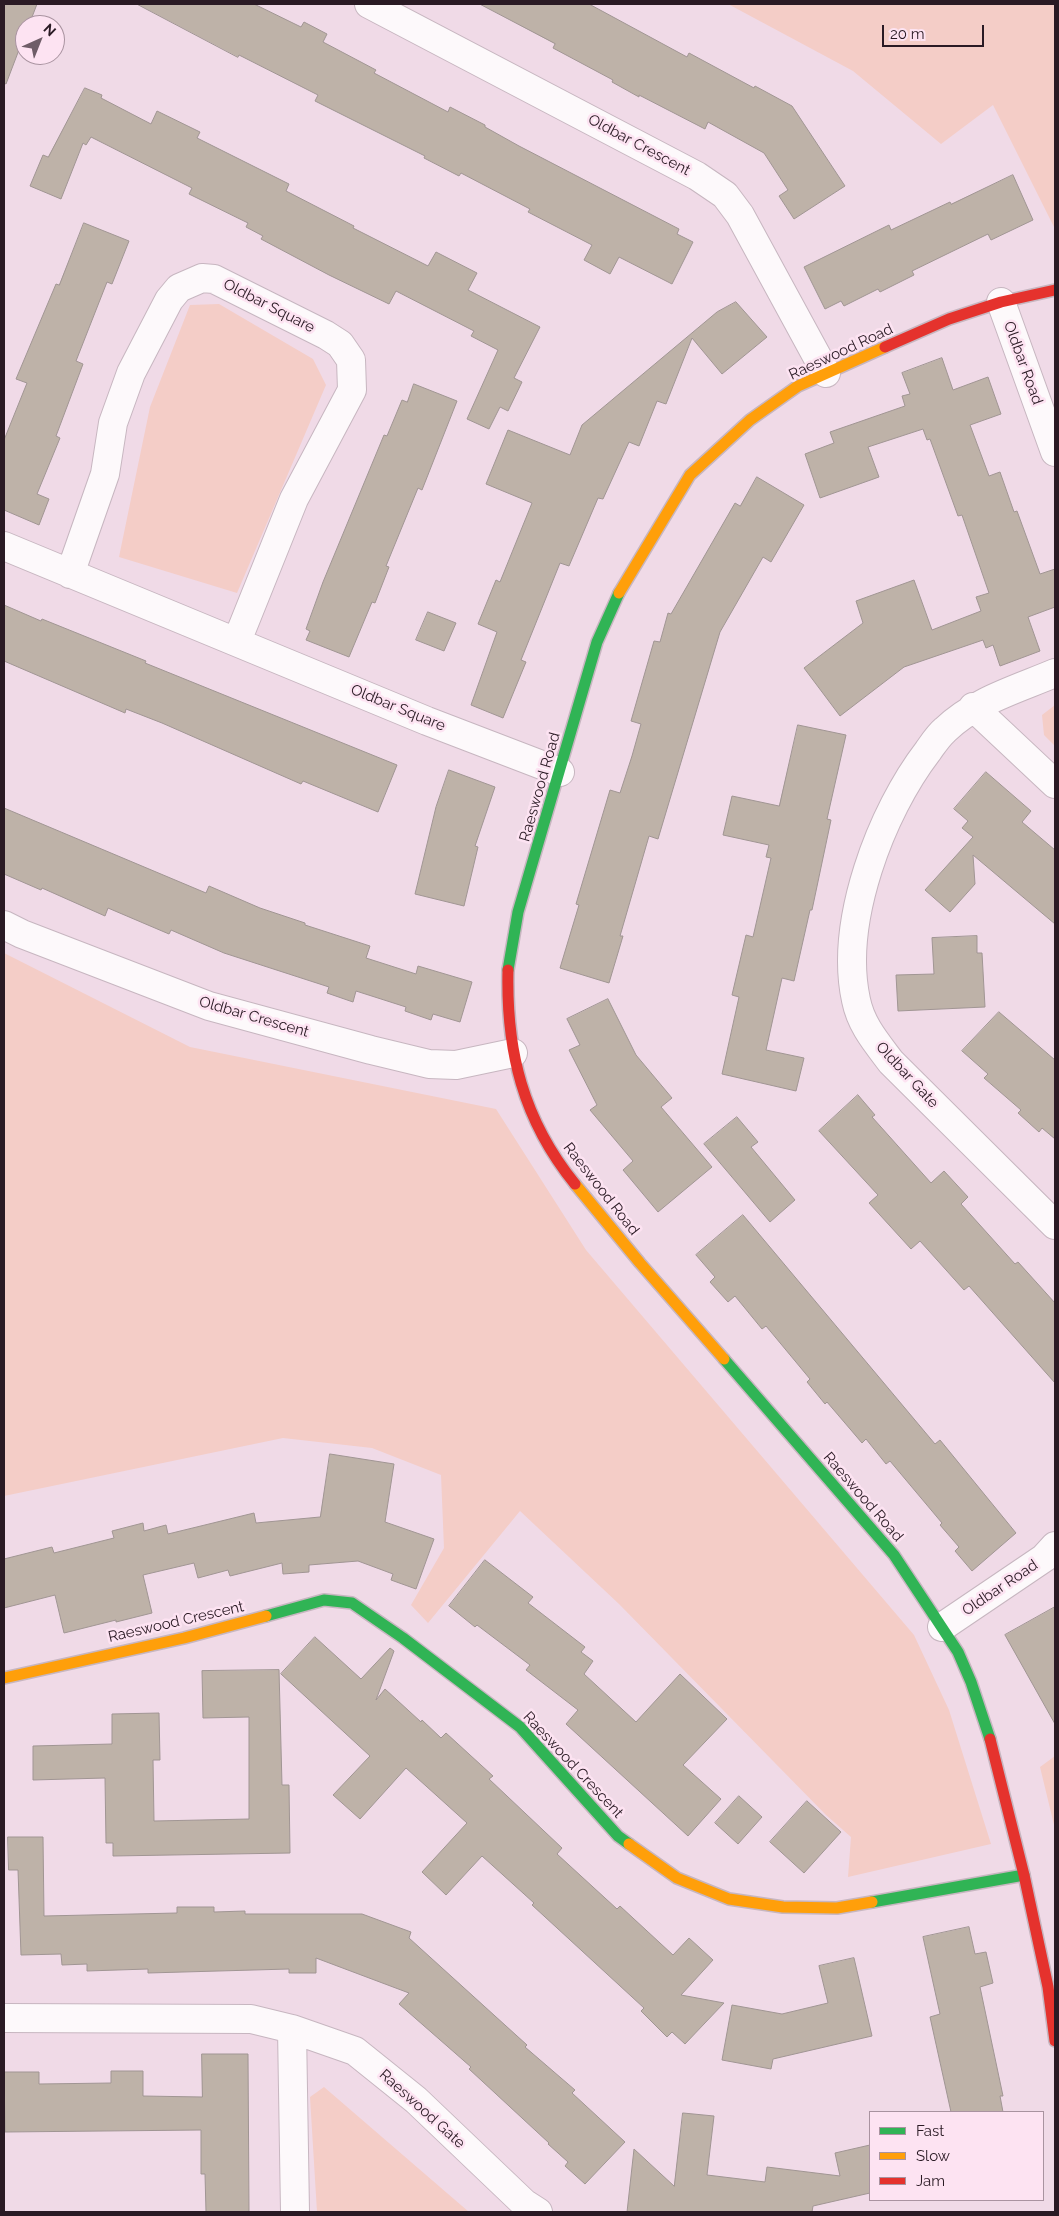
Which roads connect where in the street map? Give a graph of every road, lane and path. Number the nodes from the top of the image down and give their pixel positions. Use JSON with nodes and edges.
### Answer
{"nodes":[{"id":1,"x":369,"y":4,"type":"edge"},
{"id":2,"x":1055,"y":290,"type":"edge"},
{"id":3,"x":1001,"y":302,"type":"junction"},
{"id":4,"x":826,"y":373,"type":"junction"},
{"id":5,"x":1055,"y":452,"type":"edge"},
{"id":6,"x":4,"y":546,"type":"edge"},
{"id":7,"x":70,"y":574,"type":"junction"},
{"id":8,"x":237,"y":641,"type":"junction"},
{"id":9,"x":1055,"y":673,"type":"edge"},
{"id":10,"x":973,"y":707,"type":"junction"},
{"id":11,"x":560,"y":772,"type":"junction"},
{"id":12,"x":1055,"y":784,"type":"edge"},
{"id":13,"x":4,"y":925,"type":"edge"},
{"id":14,"x":513,"y":1053,"type":"junction"},
{"id":15,"x":1055,"y":1225,"type":"edge"},
{"id":16,"x":1055,"y":1546,"type":"edge"},
{"id":17,"x":942,"y":1626,"type":"junction"},
{"id":18,"x":4,"y":1678,"type":"edge"},
{"id":19,"x":1024,"y":1875,"type":"junction"},
{"id":20,"x":4,"y":2018,"type":"edge"},
{"id":21,"x":292,"y":2030,"type":"junction"},
{"id":22,"x":1055,"y":2041,"type":"edge"},
{"id":23,"x":295,"y":2212,"type":"edge"},
{"id":24,"x":538,"y":2212,"type":"edge"}],
"edges":[{"from":1,"to":4,"type":"street","name":"Oldbar Crescent"},
{"from":2,"to":3,"type":"street","name":"Raeswood Road"},
{"from":3,"to":4,"type":"street","name":"Raeswood Road"},
{"from":3,"to":5,"type":"street","name":"Oldbar Road"},
{"from":4,"to":11,"type":"street","name":"Raeswood Road"},
{"from":6,"to":7,"type":"street","name":"Oldbar Square"},
{"from":7,"to":8,"type":"street","name":"Oldbar Square"},
{"from":7,"to":8,"type":"street","name":"Oldbar Square"},
{"from":8,"to":11,"type":"street","name":"Oldbar Square"},
{"from":9,"to":10,"type":"street"},
{"from":10,"to":12,"type":"street"},
{"from":10,"to":15,"type":"street","name":"Oldbar Gate"},
{"from":11,"to":14,"type":"street","name":"Raeswood Road"},
{"from":13,"to":14,"type":"street","name":"Oldbar Crescent"},
{"from":14,"to":17,"type":"street","name":"Raeswood Road"},
{"from":16,"to":17,"type":"street","name":"Oldbar Road"},
{"from":17,"to":19,"type":"street","name":"Raeswood Road"},
{"from":18,"to":19,"type":"street","name":"Raeswood Crescent"},
{"from":19,"to":22,"type":"street","name":"Raeswood Road"},
{"from":20,"to":21,"type":"street","name":"Raeswood Gate"},
{"from":21,"to":23,"type":"street"},
{"from":21,"to":24,"type":"street","name":"Raeswood Gate"}]}
